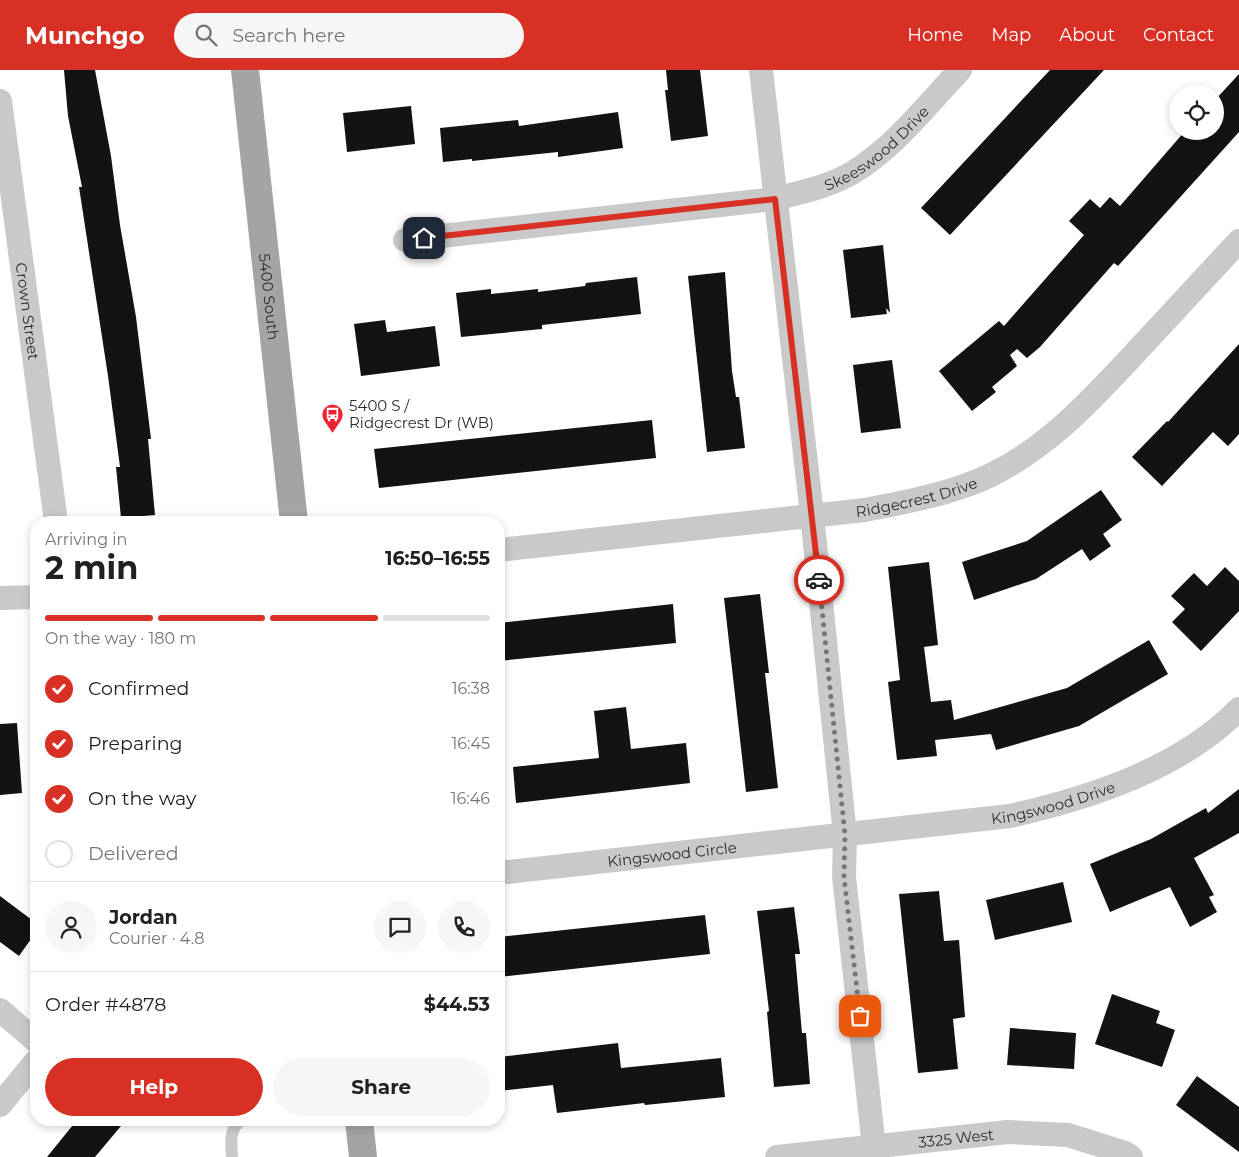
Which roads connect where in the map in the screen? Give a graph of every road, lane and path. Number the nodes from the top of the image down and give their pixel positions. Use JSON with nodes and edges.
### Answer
{"nodes":[{"id":1,"x":245,"y":70,"type":"edge"},
{"id":2,"x":761,"y":70,"type":"edge"},
{"id":3,"x":960,"y":70,"type":"edge"},
{"id":4,"x":0,"y":100,"type":"edge"},
{"id":5,"x":775,"y":199,"type":"junction"},
{"id":6,"x":405,"y":240,"type":"dead end"},
{"id":7,"x":1239,"y":241,"type":"edge"},
{"id":8,"x":812,"y":515,"type":"junction"},
{"id":9,"x":55,"y":516,"type":"edge"},
{"id":10,"x":293,"y":516,"type":"edge"},
{"id":11,"x":505,"y":549,"type":"edge"},
{"id":12,"x":30,"y":597,"type":"edge"},
{"id":13,"x":0,"y":598,"type":"edge"},
{"id":14,"x":1239,"y":709,"type":"edge"},
{"id":15,"x":845,"y":835,"type":"junction"},
{"id":16,"x":505,"y":872,"type":"edge"},
{"id":17,"x":0,"y":1010,"type":"edge"},
{"id":18,"x":30,"y":1036,"type":"edge"},
{"id":19,"x":30,"y":1068,"type":"edge"},
{"id":20,"x":0,"y":1105,"type":"edge"},
{"id":21,"x":234,"y":1126,"type":"edge"},
{"id":22,"x":360,"y":1126,"type":"edge"},
{"id":23,"x":874,"y":1147,"type":"junction"},
{"id":24,"x":232,"y":1157,"type":"edge"},
{"id":25,"x":363,"y":1157,"type":"edge"},
{"id":26,"x":777,"y":1157,"type":"edge"},
{"id":27,"x":1131,"y":1157,"type":"edge"}],
"edges":[{"from":1,"to":10,"type":"main road","name":"5400 South"},
{"from":2,"to":5,"type":"street"},
{"from":3,"to":5,"type":"street","name":"Skeeswood Drive"},
{"from":4,"to":9,"type":"street","name":"Crown Street"},
{"from":5,"to":6,"type":"street","name":"Skeeswood Drive"},
{"from":5,"to":8,"type":"street"},
{"from":7,"to":8,"type":"street","name":"Ridgecrest Drive"},
{"from":8,"to":11,"type":"street","name":"Ridgecrest Drive"},
{"from":8,"to":15,"type":"street"},
{"from":12,"to":13,"type":"street"},
{"from":14,"to":15,"type":"street","name":"Kingswood Drive"},
{"from":15,"to":16,"type":"street","name":"Kingswood Circle"},
{"from":15,"to":23,"type":"street"},
{"from":17,"to":18,"type":"street"},
{"from":19,"to":20,"type":"street"},
{"from":21,"to":24,"type":"lane"},
{"from":22,"to":25,"type":"main road"},
{"from":23,"to":26,"type":"street","name":"3325 West"},
{"from":23,"to":27,"type":"street","name":"3325 West"}]}
